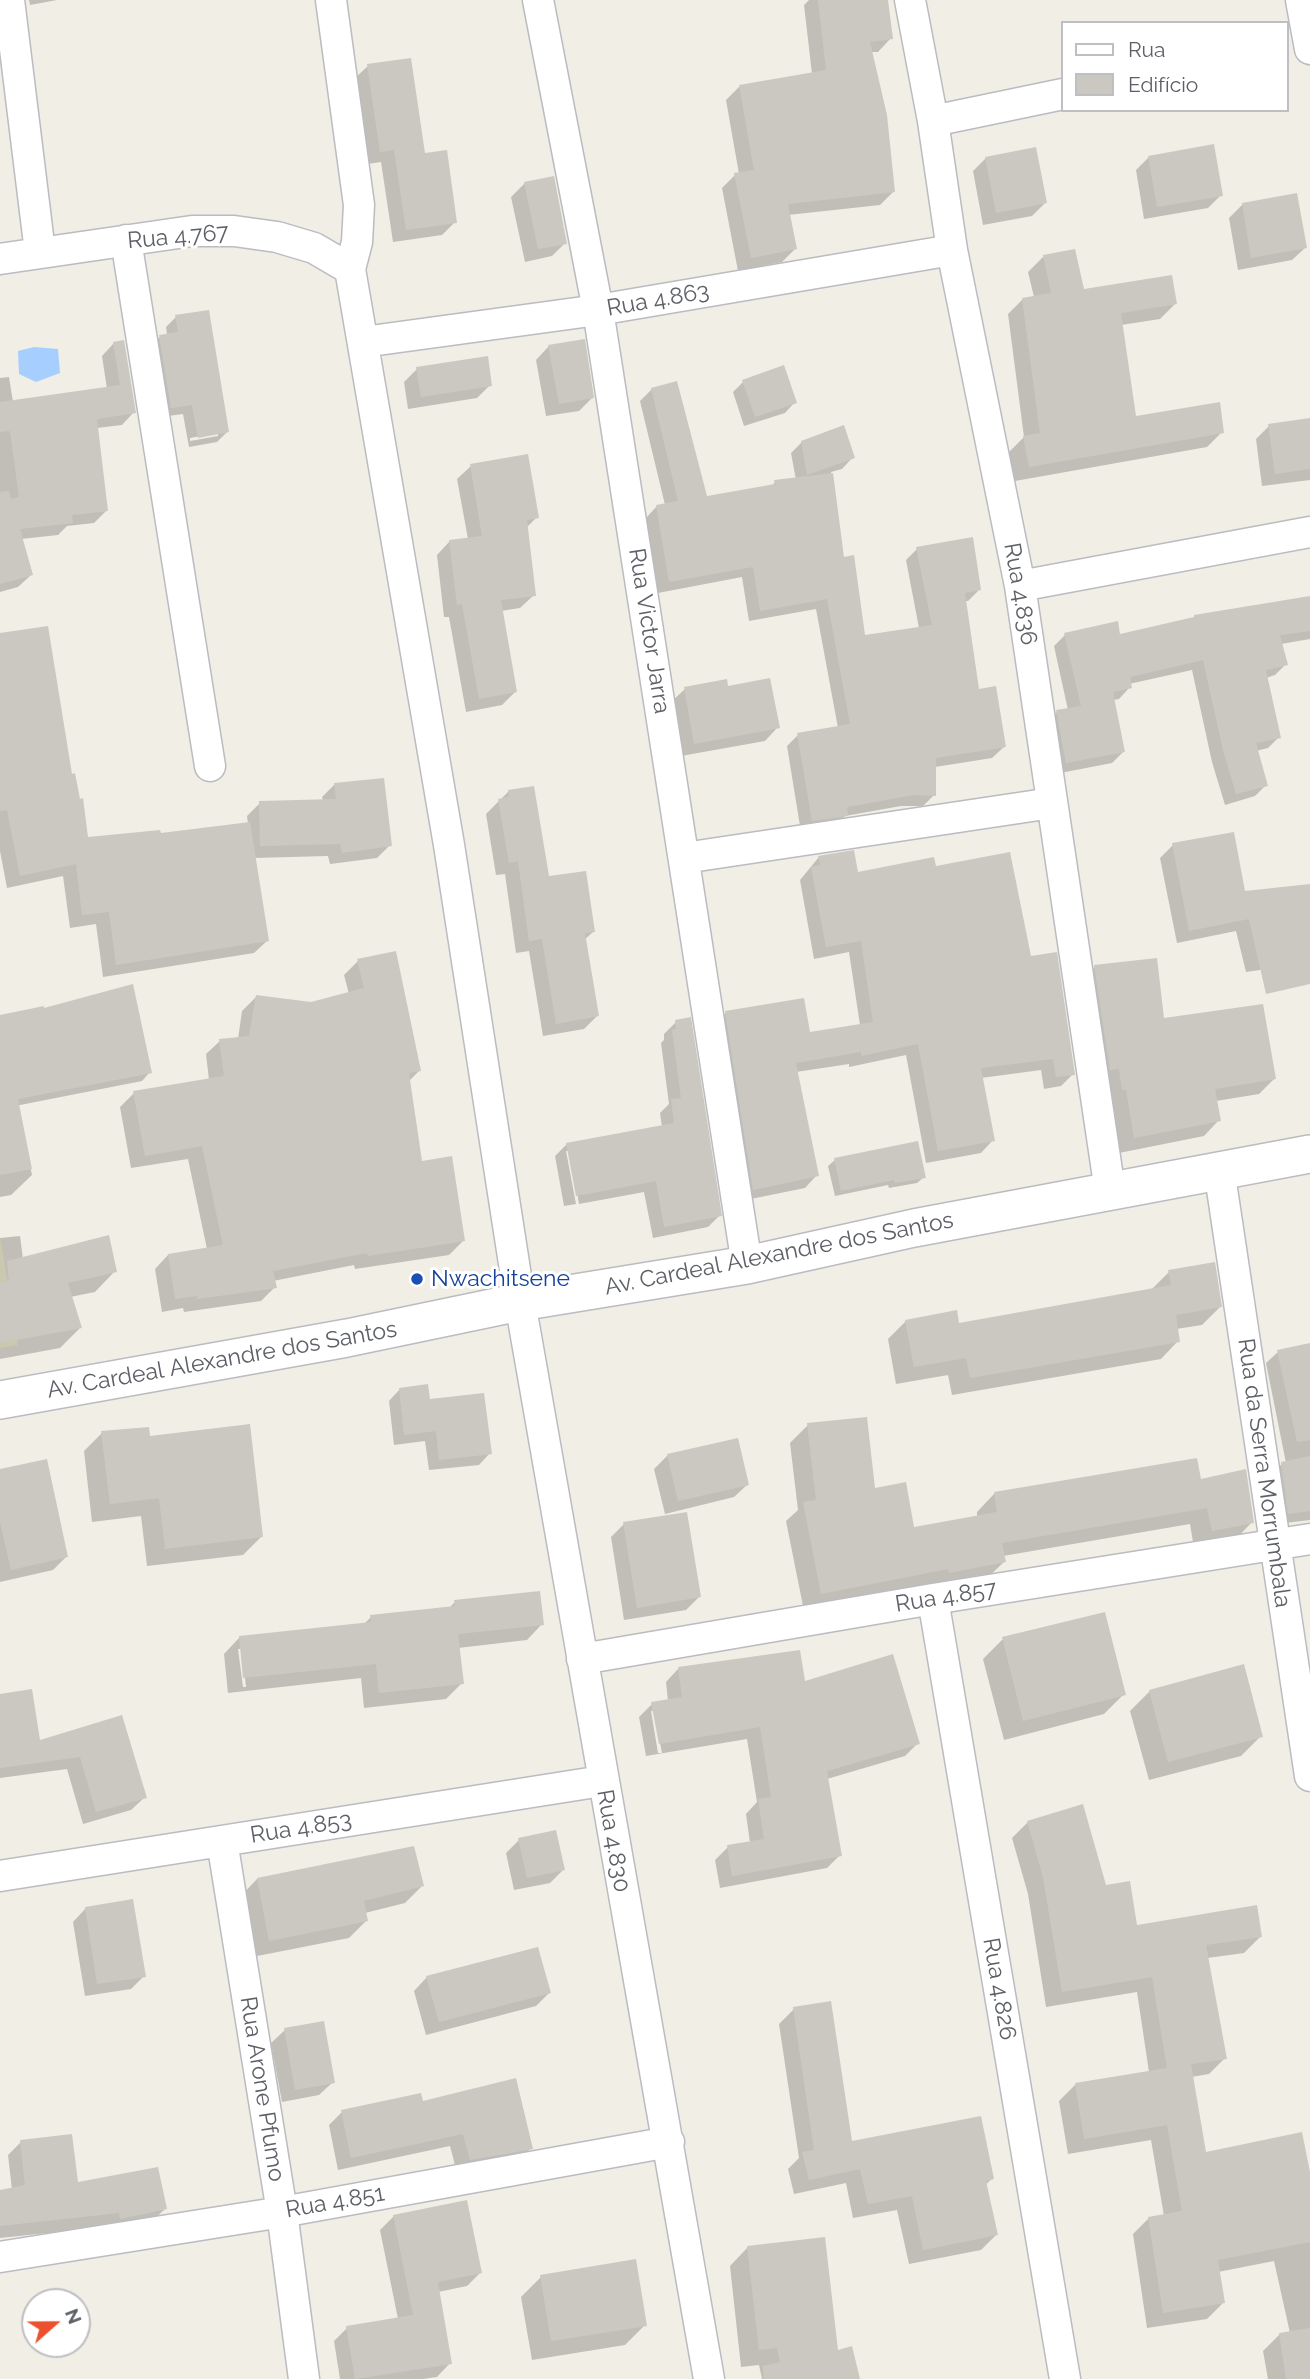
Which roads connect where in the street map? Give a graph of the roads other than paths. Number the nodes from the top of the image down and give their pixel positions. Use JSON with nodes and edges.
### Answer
{"nodes":[{"id":1,"x":9,"y":0,"type":"edge"},
{"id":2,"x":331,"y":0,"type":"edge"},
{"id":3,"x":538,"y":0,"type":"edge"},
{"id":4,"x":910,"y":0,"type":"edge"},
{"id":5,"x":1301,"y":0,"type":"edge"},
{"id":6,"x":1302,"y":47,"type":"edge"},
{"id":7,"x":1062,"y":94,"type":"edge"},
{"id":8,"x":933,"y":121,"type":"junction"},
{"id":9,"x":126,"y":240,"type":"junction"},
{"id":10,"x":952,"y":250,"type":"junction"},
{"id":11,"x":40,"y":252,"type":"junction"},
{"id":12,"x":0,"y":259,"type":"edge"},
{"id":13,"x":349,"y":269,"type":"junction"},
{"id":14,"x":598,"y":310,"type":"junction"},
{"id":15,"x":363,"y":342,"type":"junction"},
{"id":16,"x":1310,"y":532,"type":"edge"},
{"id":17,"x":1020,"y":586,"type":"junction"},
{"id":18,"x":210,"y":766,"type":"dead end"},
{"id":19,"x":1052,"y":803,"type":"junction"},
{"id":20,"x":684,"y":858,"type":"junction"},
{"id":21,"x":1310,"y":1154,"type":"edge"},
{"id":22,"x":1219,"y":1169,"type":"junction"},
{"id":23,"x":1110,"y":1191,"type":"junction"},
{"id":24,"x":747,"y":1265,"type":"junction"},
{"id":25,"x":520,"y":1302,"type":"junction"},
{"id":26,"x":0,"y":1400,"type":"edge"},
{"id":27,"x":1310,"y":1539,"type":"edge"},
{"id":28,"x":1275,"y":1545,"type":"junction"},
{"id":29,"x":933,"y":1599,"type":"junction"},
{"id":30,"x":582,"y":1658,"type":"junction"},
{"id":31,"x":1310,"y":1776,"type":"edge"},
{"id":32,"x":602,"y":1781,"type":"junction"},
{"id":33,"x":222,"y":1841,"type":"junction"},
{"id":34,"x":0,"y":1876,"type":"edge"},
{"id":35,"x":669,"y":2142,"type":"junction"},
{"id":36,"x":282,"y":2212,"type":"junction"},
{"id":37,"x":0,"y":2257,"type":"edge"},
{"id":38,"x":304,"y":2379,"type":"edge"},
{"id":39,"x":709,"y":2379,"type":"edge"},
{"id":40,"x":1065,"y":2379,"type":"edge"}],
"edges":[{"from":1,"to":11,"type":"street"},
{"from":2,"to":13,"type":"street"},
{"from":3,"to":14,"type":"street","name":"Rua Victor Jarra"},
{"from":4,"to":8,"type":"street","name":"Rua 4.836"},
{"from":5,"to":6,"type":"street"},
{"from":7,"to":8,"type":"street"},
{"from":8,"to":10,"type":"street","name":"Rua 4.836"},
{"from":9,"to":11,"type":"street","name":"Rua 4.767"},
{"from":9,"to":13,"type":"street","name":"Rua 4.767"},
{"from":9,"to":18,"type":"street"},
{"from":10,"to":14,"type":"street","name":"Rua 4.863"},
{"from":10,"to":17,"type":"street","name":"Rua 4.836"},
{"from":11,"to":12,"type":"street","name":"Rua 4.767"},
{"from":13,"to":15,"type":"street","name":"Rua 4.830"},
{"from":14,"to":15,"type":"street","name":"Rua 4.863"},
{"from":14,"to":20,"type":"street","name":"Rua Victor Jarra"},
{"from":15,"to":25,"type":"street","name":"Rua 4.830"},
{"from":16,"to":17,"type":"street"},
{"from":17,"to":19,"type":"street","name":"Rua 4.836"},
{"from":19,"to":20,"type":"street"},
{"from":19,"to":23,"type":"street","name":"Rua 4.836"},
{"from":20,"to":24,"type":"street","name":"Rua Victor Jarra"},
{"from":21,"to":22,"type":"street","name":"Av. Cardeal Alexandre dos Santos"},
{"from":22,"to":23,"type":"street","name":"Av. Cardeal Alexandre dos Santos"},
{"from":22,"to":28,"type":"street","name":"Rua da Serra Morrumbala"},
{"from":23,"to":24,"type":"street","name":"Av. Cardeal Alexandre dos Santos"},
{"from":24,"to":25,"type":"street","name":"Av. Cardeal Alexandre dos Santos"},
{"from":25,"to":26,"type":"street","name":"Av. Cardeal Alexandre dos Santos"},
{"from":25,"to":30,"type":"street","name":"Rua 4.830"},
{"from":27,"to":28,"type":"street","name":"Rua 4.857"},
{"from":28,"to":29,"type":"street","name":"Rua 4.857"},
{"from":28,"to":31,"type":"street","name":"Rua da Serra Morrumbala"},
{"from":29,"to":30,"type":"street","name":"Rua 4.857"},
{"from":29,"to":40,"type":"street","name":"Rua 4.826"},
{"from":30,"to":32,"type":"street","name":"Rua 4.830"},
{"from":32,"to":33,"type":"street","name":"Rua 4.853"},
{"from":32,"to":35,"type":"street","name":"Rua 4.830"},
{"from":33,"to":34,"type":"street","name":"Rua 4.853"},
{"from":33,"to":36,"type":"street","name":"Rua Arone Pfumo"},
{"from":35,"to":36,"type":"street","name":"Rua 4.851"},
{"from":35,"to":39,"type":"street","name":"Rua 4.830"},
{"from":36,"to":37,"type":"street","name":"Rua 4.851"},
{"from":36,"to":38,"type":"street","name":"Rua Arone Pfumo"}]}
